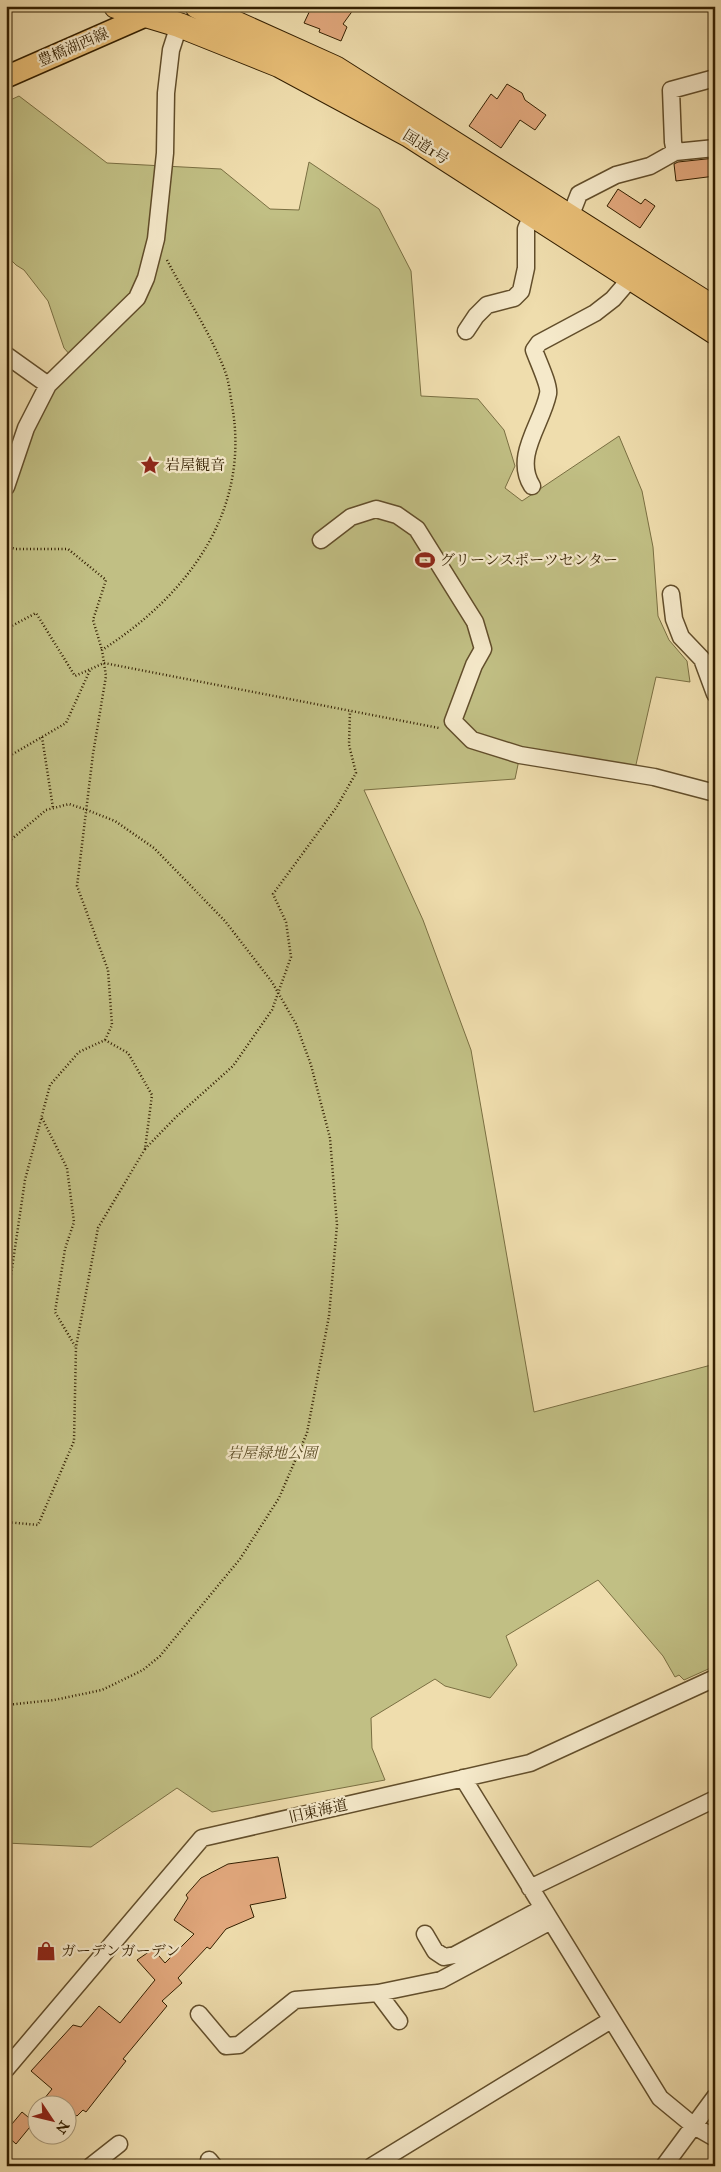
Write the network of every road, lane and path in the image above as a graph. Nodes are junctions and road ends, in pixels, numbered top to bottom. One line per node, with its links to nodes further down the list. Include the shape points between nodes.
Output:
1 (116, 6): 4 (highway, 国道1号)
2 (197, 6): 10 (highway, 国道1号, via 335,68)
3 (174, 15): 4 (highway, 国道1号); 9 (highway, 国道1号, via 288,70 409,136); 11 (street)
4 (146, 16): 5 (main road, 豊橋湖西線)
5 (6, 76)
6 (715, 78): 8 (street, via 671,90)
7 (715, 148): 8 (street)
8 (675, 152): 10 (street, via 650,166 616,175 579,194)
9 (532, 214): 12 (highway, 国道1号); 14 (street, via 526,229 526,268 521,291 514,298 487,305)
10 (570, 217): 13 (highway, 国道1号)
11 (156, 239): 17 (street, via 137,298); 24 (path, via 207,329 226,373 235,424 236,455 224,513 196,563 170,595 138,626)
12 (630, 278): 15 (highway, 国道1号); 18 (street, via 613,299 595,313 539,343 534,350 549,392 527,450 526,476)
13 (715, 309)
14 (466, 331)
15 (715, 332)
16 (6, 355): 17 (street)
17 (48, 385): 19 (street, via 26,428)
18 (532, 486)
19 (6, 487)
20 (321, 540): 30 (street, via 351,517 376,509 397,515 417,529 475,622 483,649 453,721)
21 (6, 546): 24 (path, via 15,549 68,549 106,580 93,620)
22 (671, 594): 25 (street, via 674,619 681,637)
23 (6, 629): 27 (path, via 36,613 75,676)
24 (102, 650): 26 (path)
25 (708, 657): 28 (street)
26 (104, 663): 27 (path); 29 (path); 35 (path, via 106,676)
27 (91, 669): 31 (path, via 66,723)
28 (715, 694)
29 (350, 711): 30 (path); 37 (path, via 348,745 356,773 336,808 273,894 286,922 290,957)
30 (467, 734): 33 (street, via 472,740 520,755 654,777)
31 (42, 737): 32 (path); 34 (path)
32 (6, 758)
33 (715, 793)
34 (53, 808): 35 (path, via 69,804); 36 (path, via 46,810)
35 (87, 810): 37 (path, via 115,821 154,848 225,921); 38 (path, via 77,886 108,970 112,1025)
36 (6, 844)
37 (278, 993): 40 (path, via 272,1010 234,1066); 49 (path, via 296,1024 314,1074 330,1138 337,1225 329,1316 308,1432 279,1498 240,1560 160,1656 143,1670 102,1690)
38 (105, 1040): 39 (path, via 79,1052 50,1085); 40 (path, via 128,1053 152,1095)
39 (42, 1118): 41 (path, via 26,1180); 44 (path, via 67,1168 74,1222 65,1249 55,1312)
40 (145, 1149): 44 (path, via 98,1228)
41 (12, 1264): 42 (path); 43 (path)
42 (6, 1278)
43 (6, 1310)
44 (76, 1347): 47 (path, via 74,1441 38,1525)
45 (6, 1457): 46 (path)
46 (6, 1467)
47 (6, 1522)
48 (715, 1678): 50 (street, 旧東海道, via 530,1763)
49 (6, 1705)
50 (463, 1778): 52 (street); 59 (street, 旧東海道, via 202,1838)
51 (715, 1799): 52 (street)
52 (530, 1888): 53 (street)
53 (547, 1915): 54 (street, via 444,1957); 55 (street, via 440,1980); 57 (street)
54 (424, 1934)
55 (378, 1993): 56 (street, via 295,2000 239,2045 226,2046); 58 (street)
56 (199, 2014)
57 (612, 2020): 61 (street, via 660,2098); 65 (street)
58 (399, 2021)
59 (6, 2069)
60 (715, 2097): 61 (street)
61 (694, 2126): 62 (street); 66 (street)
62 (715, 2138)
63 (119, 2144): 64 (street)
64 (91, 2166)
65 (372, 2166)
66 (664, 2166)

